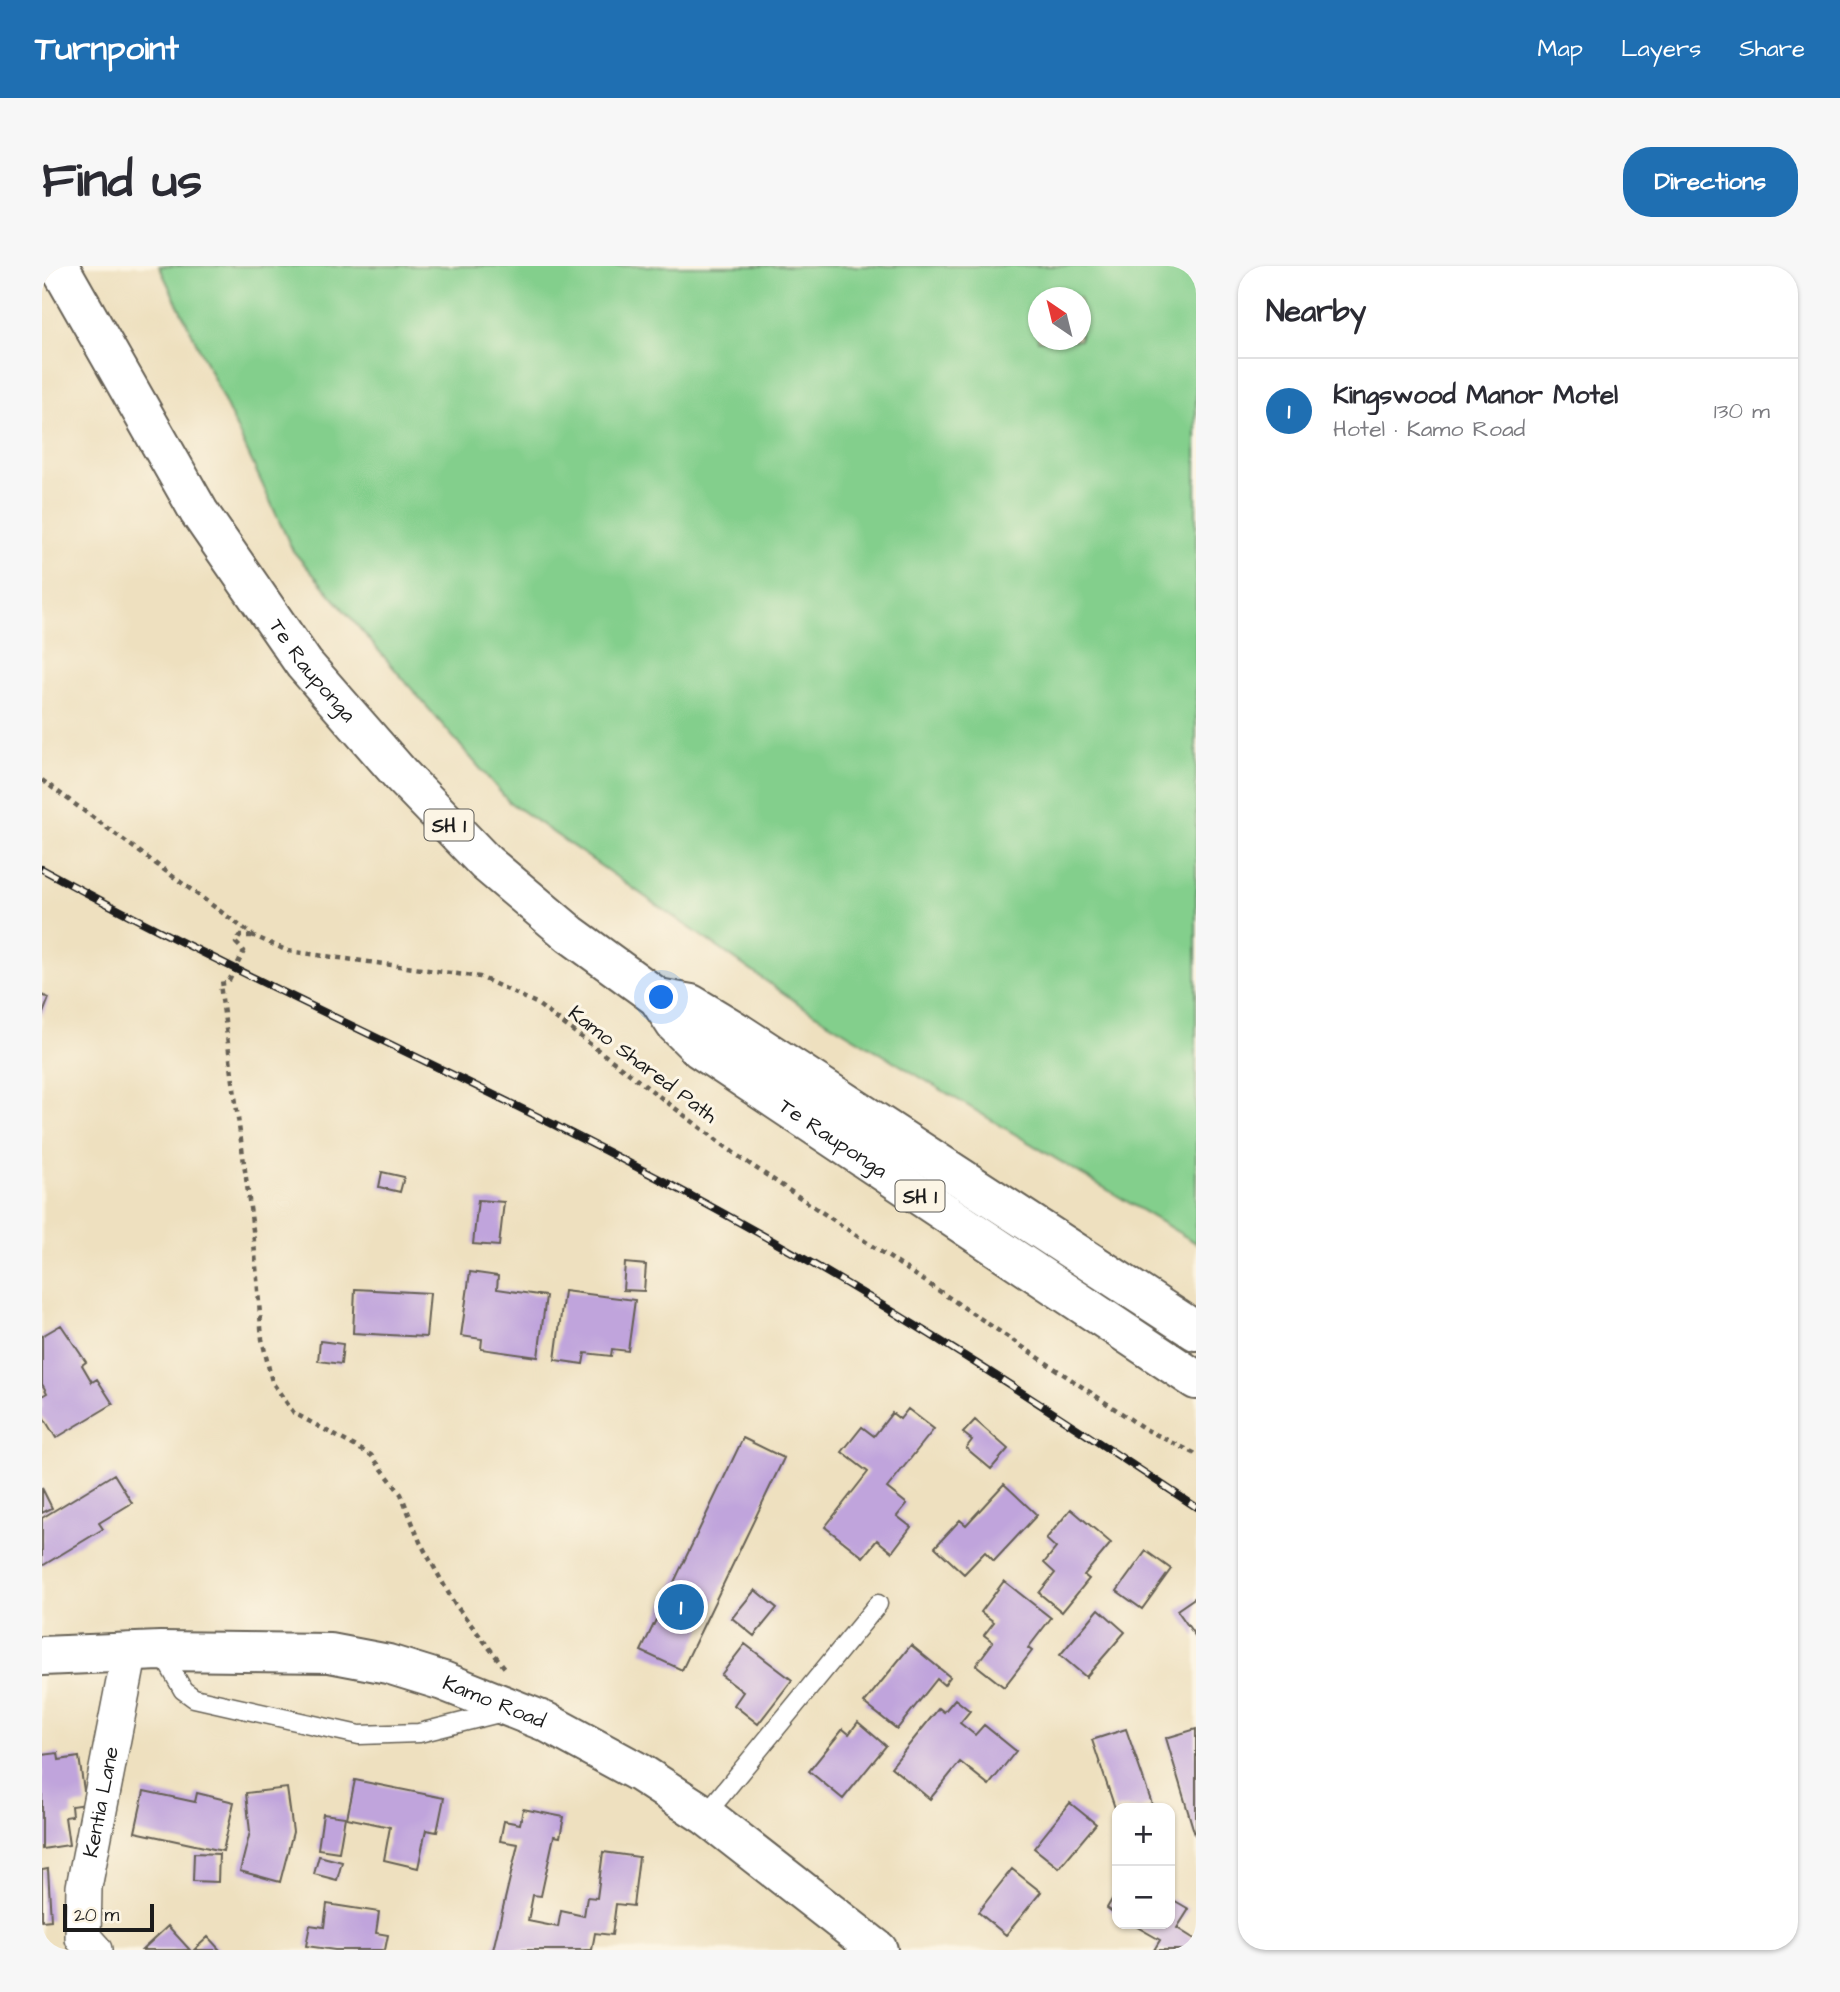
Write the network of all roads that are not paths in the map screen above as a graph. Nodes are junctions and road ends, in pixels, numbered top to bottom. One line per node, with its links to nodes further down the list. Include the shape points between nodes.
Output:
1 (59, 266): 2 (main road, Te Rauponga / SH 1, via 199,512 304,664 486,863 570,934)
2 (658, 998): 3 (main road, Te Rauponga / SH 1, via 691,1004 739,1033); 4 (main road, Te Rauponga / SH 1, via 700,1049)
3 (1196, 1331)
4 (1196, 1380)
5 (878, 1604): 9 (lane)
6 (145, 1651): 7 (main road, Kamo Road); 8 (main road, Kamo Road, via 330,1653); 8 (lane, via 194,1698 359,1735 419,1733); 10 (street, Kentia Lane, via 84,1886 83,1938)
7 (42, 1656)
8 (513, 1694): 9 (main road, Kamo Road, via 546,1721)
9 (705, 1815): 11 (main road, Kamo Road)
10 (94, 1950)
11 (878, 1950)

